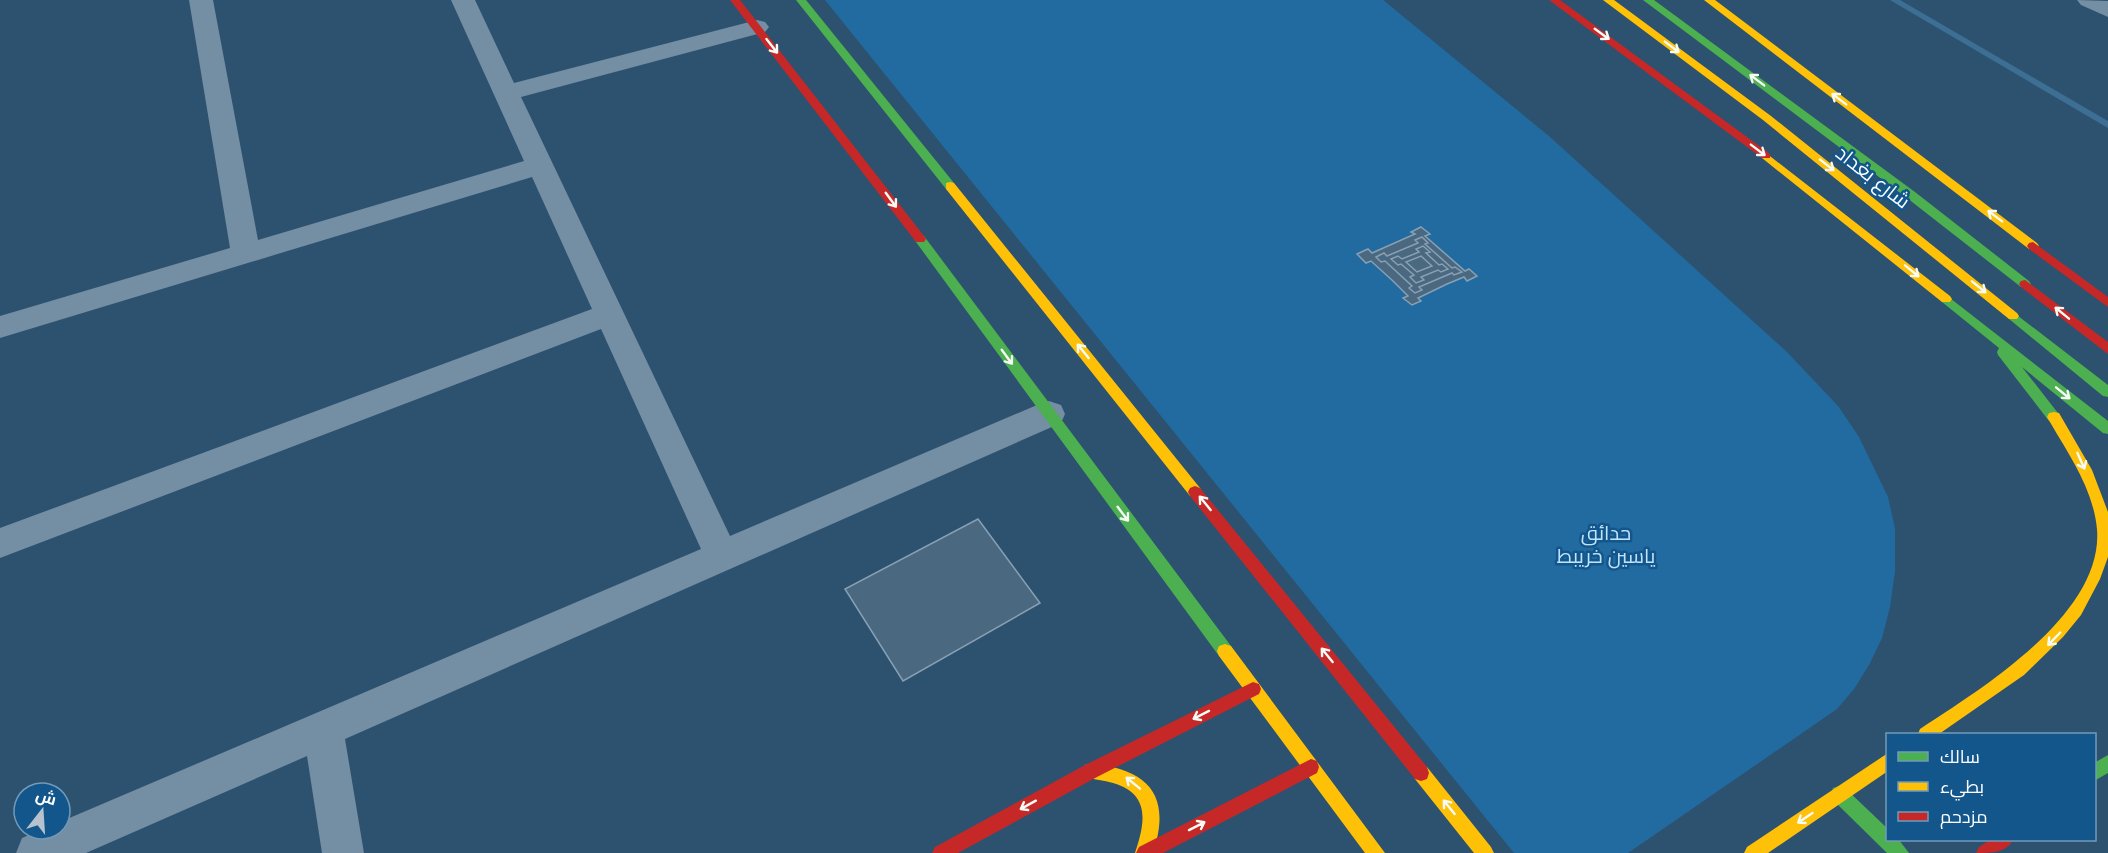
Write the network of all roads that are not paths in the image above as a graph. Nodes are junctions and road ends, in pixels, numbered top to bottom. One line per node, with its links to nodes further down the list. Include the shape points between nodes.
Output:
1 (201, 0): 14 (street)
2 (463, 0): 12 (street)
3 (735, 0): 11 (main road)
4 (801, 0): 42 (main road, one-way to 4, via 905,138)
5 (1554, 0): 20 (main road, one-way to 20, via 1809,188)
6 (1608, 0): 22 (main road, شارع بغداد, one-way to 22, via 1837,173)
7 (1648, 0): 21 (main road, شارع بغداد, one-way to 7, via 1920,202)
8 (1709, 0): 15 (main road, one-way to 8)
9 (2089, 0): 10 (street)
10 (2108, 10)
11 (757, 27): 12 (street); 23 (main road, one-way to 23, via 862,153)
12 (507, 93): 13 (street)
13 (541, 165): 14 (street); 18 (street)
14 (246, 254): 19 (street)
15 (2084, 283): 16 (main road); 17 (main road)
16 (2108, 295)
17 (2108, 303)
18 (610, 314): 25 (street); 26 (street)
19 (0, 327)
20 (1985, 330): 24 (main road, one-way to 24); 29 (main road, one-way to 29, via 2060,423 2080,458 2104,529 2098,565 2065,628 2038,655)
21 (2108, 350)
22 (2108, 392)
23 (1049, 414): 26 (street); 27 (main road, one-way to 27)
24 (2108, 429)
25 (0, 543)
26 (722, 556): 28 (street)
27 (1253, 689): 31 (main road); 32 (main road, one-way to 32)
28 (323, 729): 37 (street); 38 (street)
29 (1929, 733)
30 (1886, 762): 33 (main road)
31 (1311, 767): 40 (main road, one-way to 31); 41 (main road)
32 (1090, 771): 39 (main road, one-way to 39); 40 (main road, one-way to 32, via 1154,824 1145,794 1122,774)
33 (1839, 794): 34 (main road); 43 (main road, one-way to 43)
34 (1886, 839)
35 (1888, 841): 44 (main road)
36 (2003, 841): 45 (main road)
37 (37, 853)
38 (343, 853)
39 (941, 853)
40 (1145, 853)
41 (1376, 853)
42 (1485, 853)
43 (1753, 853)
44 (1900, 853)
45 (1986, 853)

